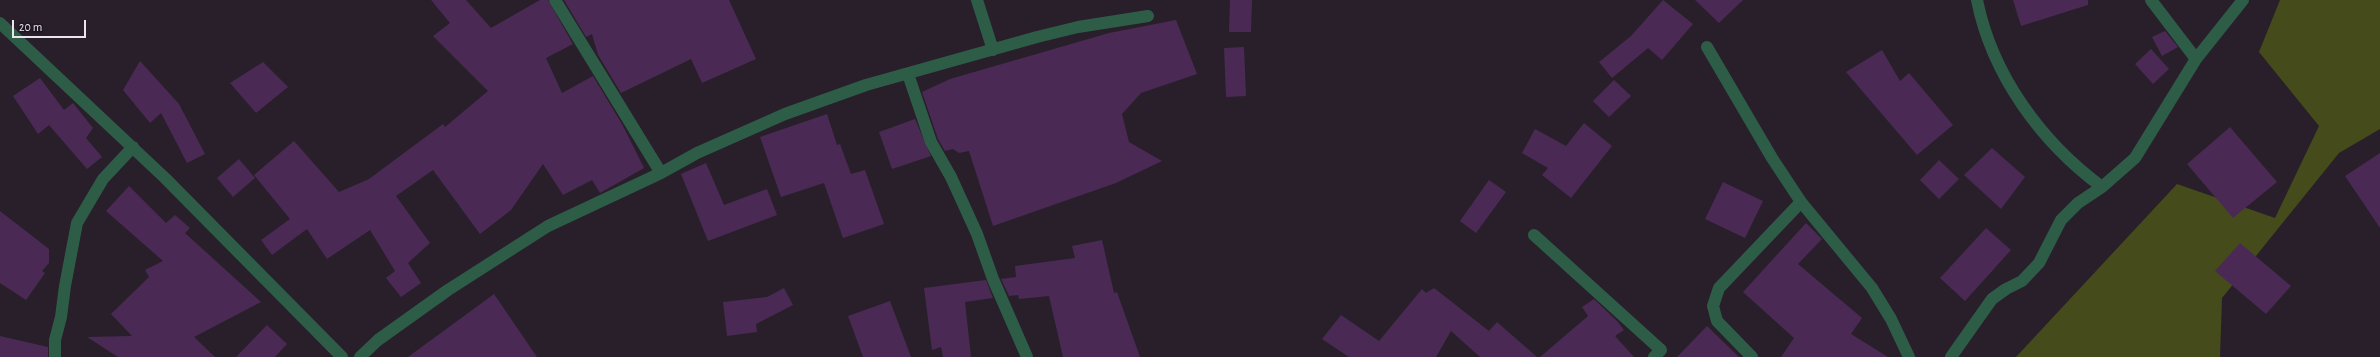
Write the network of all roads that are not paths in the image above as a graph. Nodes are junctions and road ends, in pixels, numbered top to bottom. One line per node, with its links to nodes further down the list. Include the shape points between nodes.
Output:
1 (556, 0): 13 (street)
2 (977, 0): 9 (street)
3 (1977, 0): 14 (street, via 1992,47 2013,94 2055,145 2079,170)
4 (2151, 0): 10 (street)
5 (2243, 0): 10 (street)
6 (1148, 16): 9 (street, via 1058,31)
7 (0, 23): 12 (street)
8 (1708, 47): 15 (street, via 1772,158)
9 (993, 50): 11 (street)
10 (2196, 59): 14 (street, via 2135,158)
11 (908, 74): 13 (street, via 841,93 785,114 697,153); 20 (street, via 930,142 951,177 978,234 993,279)
12 (133, 147): 17 (street, via 103,180 77,223 55,340); 18 (street)
13 (661, 173): 19 (street, via 542,230 448,290 378,340)
14 (2102, 187): 24 (street, via 2078,203 2061,220 2039,263 2022,281 2006,288 1992,299)
15 (1801, 202): 22 (street, via 1719,288 1713,306 1717,321); 23 (street, via 1872,288 1891,319)
16 (1534, 235): 21 (street, via 1661,350)
17 (55, 357)
18 (342, 357)
19 (360, 357)
20 (1027, 357)
21 (1654, 357)
22 (1752, 357)
23 (1909, 357)
24 (1952, 357)

